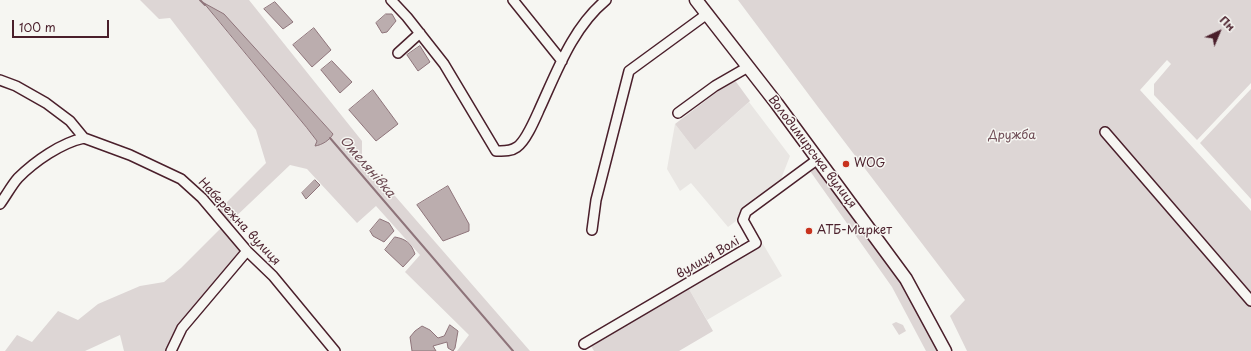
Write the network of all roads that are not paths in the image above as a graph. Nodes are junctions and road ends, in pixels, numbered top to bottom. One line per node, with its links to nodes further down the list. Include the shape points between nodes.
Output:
1 (391, 0): 6 (street)
2 (513, 0): 8 (street)
3 (606, 0): 8 (street, via 585,21)
4 (696, 0): 5 (main road, Володимирська вулиця)
5 (707, 14): 9 (main road, Володимирська вулиця); 16 (street, via 629,71 596,200)
6 (420, 33): 7 (street); 8 (street, via 444,64 496,151 508,151 518,147 530,130)
7 (398, 53)
8 (562, 61)
9 (748, 67): 11 (street, via 715,86); 14 (main road, Володимирська вулиця)
10 (0, 80): 13 (street, via 46,103 70,121)
11 (678, 113)
12 (1105, 132): 18 (street)
13 (84, 138): 15 (street, via 72,141 30,168 18,179); 17 (street, Набережна вулиця, via 130,155 181,179 202,198)
14 (818, 159): 19 (street, вулиця Волі, via 746,212 743,220 756,243); 22 (main road, Володимирська вулиця, via 906,278)
15 (0, 204)
16 (592, 230)
17 (247, 251): 20 (street, via 182,328); 21 (street, Набережна вулиця, via 273,276)
18 (1251, 302)
19 (584, 344)
20 (171, 351)
21 (336, 351)
22 (946, 351)

